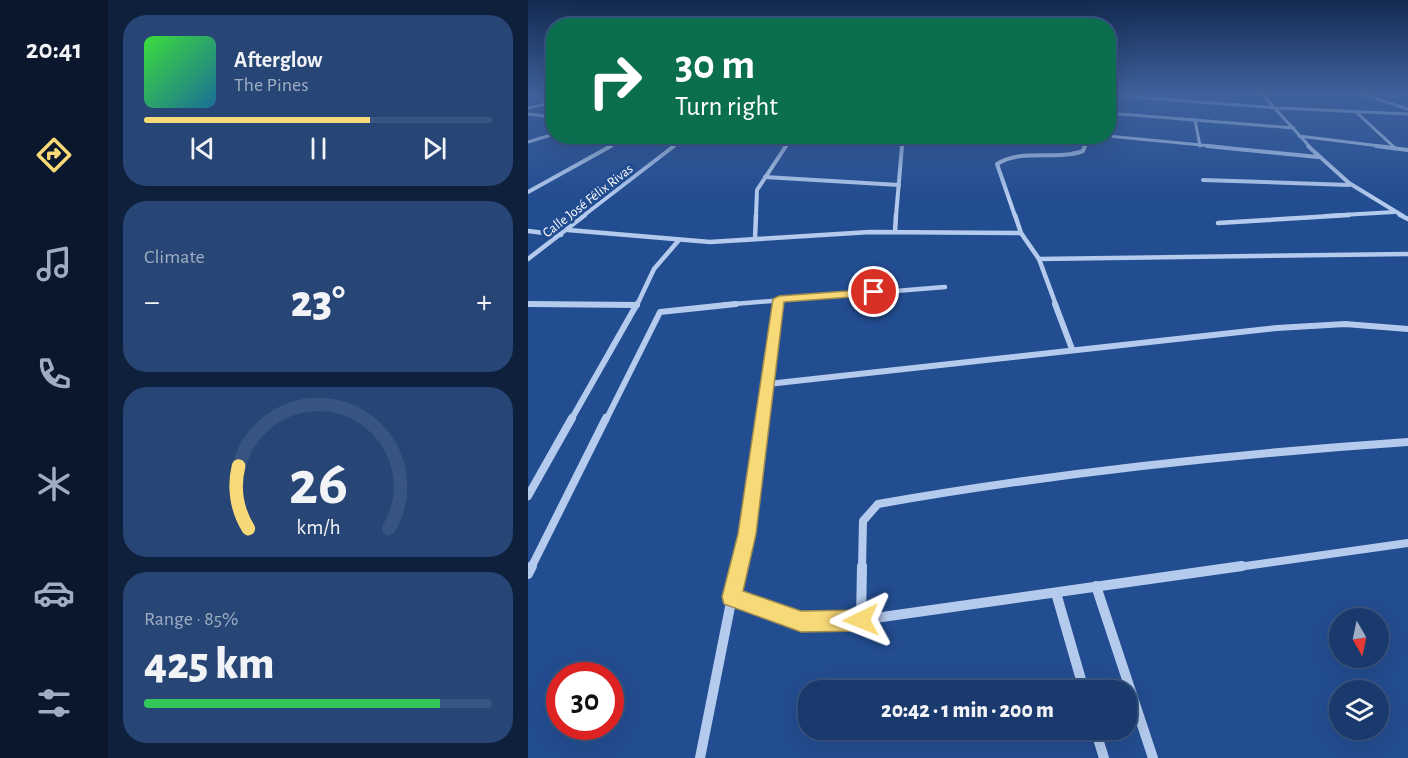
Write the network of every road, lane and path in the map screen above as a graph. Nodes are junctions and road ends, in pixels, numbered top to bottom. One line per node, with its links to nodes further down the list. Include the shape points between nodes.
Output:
1 (1197, 128): 14 (street)
2 (1287, 128): 4 (street)
3 (1374, 128): 15 (street)
4 (1294, 129): 6 (street)
5 (546, 136): 8 (street)
6 (1299, 136): 15 (street); 17 (street)
7 (1116, 137): 14 (street)
8 (528, 142)
9 (615, 144): 22 (street)
10 (677, 144): 26 (street, Calle José Félix Rivas)
11 (788, 144): 18 (street)
12 (902, 144): 20 (street)
13 (1086, 144): 29 (street, via 1083,152 1076,155 998,162)
14 (1200, 146): 17 (street)
15 (1394, 147): 16 (street)
16 (1408, 150)
17 (1318, 157): 21 (street)
18 (765, 177): 20 (street); 32 (street, via 757,190)
19 (1203, 180): 21 (street)
20 (899, 184): 28 (street)
21 (1349, 185): 23 (street)
22 (528, 192)
23 (1395, 212): 24 (street); 25 (street)
24 (1408, 218)
25 (1218, 223)
26 (568, 230): 30 (street, Calle José Félix Rivas); 31 (street)
27 (528, 231): 30 (street)
28 (896, 232): 29 (street); 32 (street)
29 (1021, 233): 35 (street)
30 (561, 235): 34 (street, Calle José Félix Rivas)
31 (679, 239): 32 (street); 39 (street, via 661,258)
32 (755, 239)
33 (1408, 254): 35 (street)
34 (528, 259)
35 (1040, 259): 41 (street)
36 (945, 287): 37 (street)
37 (779, 299): 42 (street); 46 (street, via 660,312)
38 (528, 304): 39 (street)
39 (637, 305): 44 (street)
40 (1408, 329): 41 (street, via 1345,324)
41 (1072, 348): 42 (street)
42 (768, 384): 49 (street, via 747,534)
43 (1408, 442): 50 (street, via 1130,465 878,504 863,520)
44 (528, 496)
45 (1408, 543): 47 (street)
46 (528, 574)
47 (1096, 586): 48 (street); 55 (street)
48 (1056, 593): 50 (street); 51 (street)
49 (732, 597): 50 (street, via 801,622); 53 (street)
50 (861, 620)
51 (1081, 680)
52 (1098, 740): 54 (street)
53 (700, 758)
54 (1104, 758)
55 (1153, 758)

